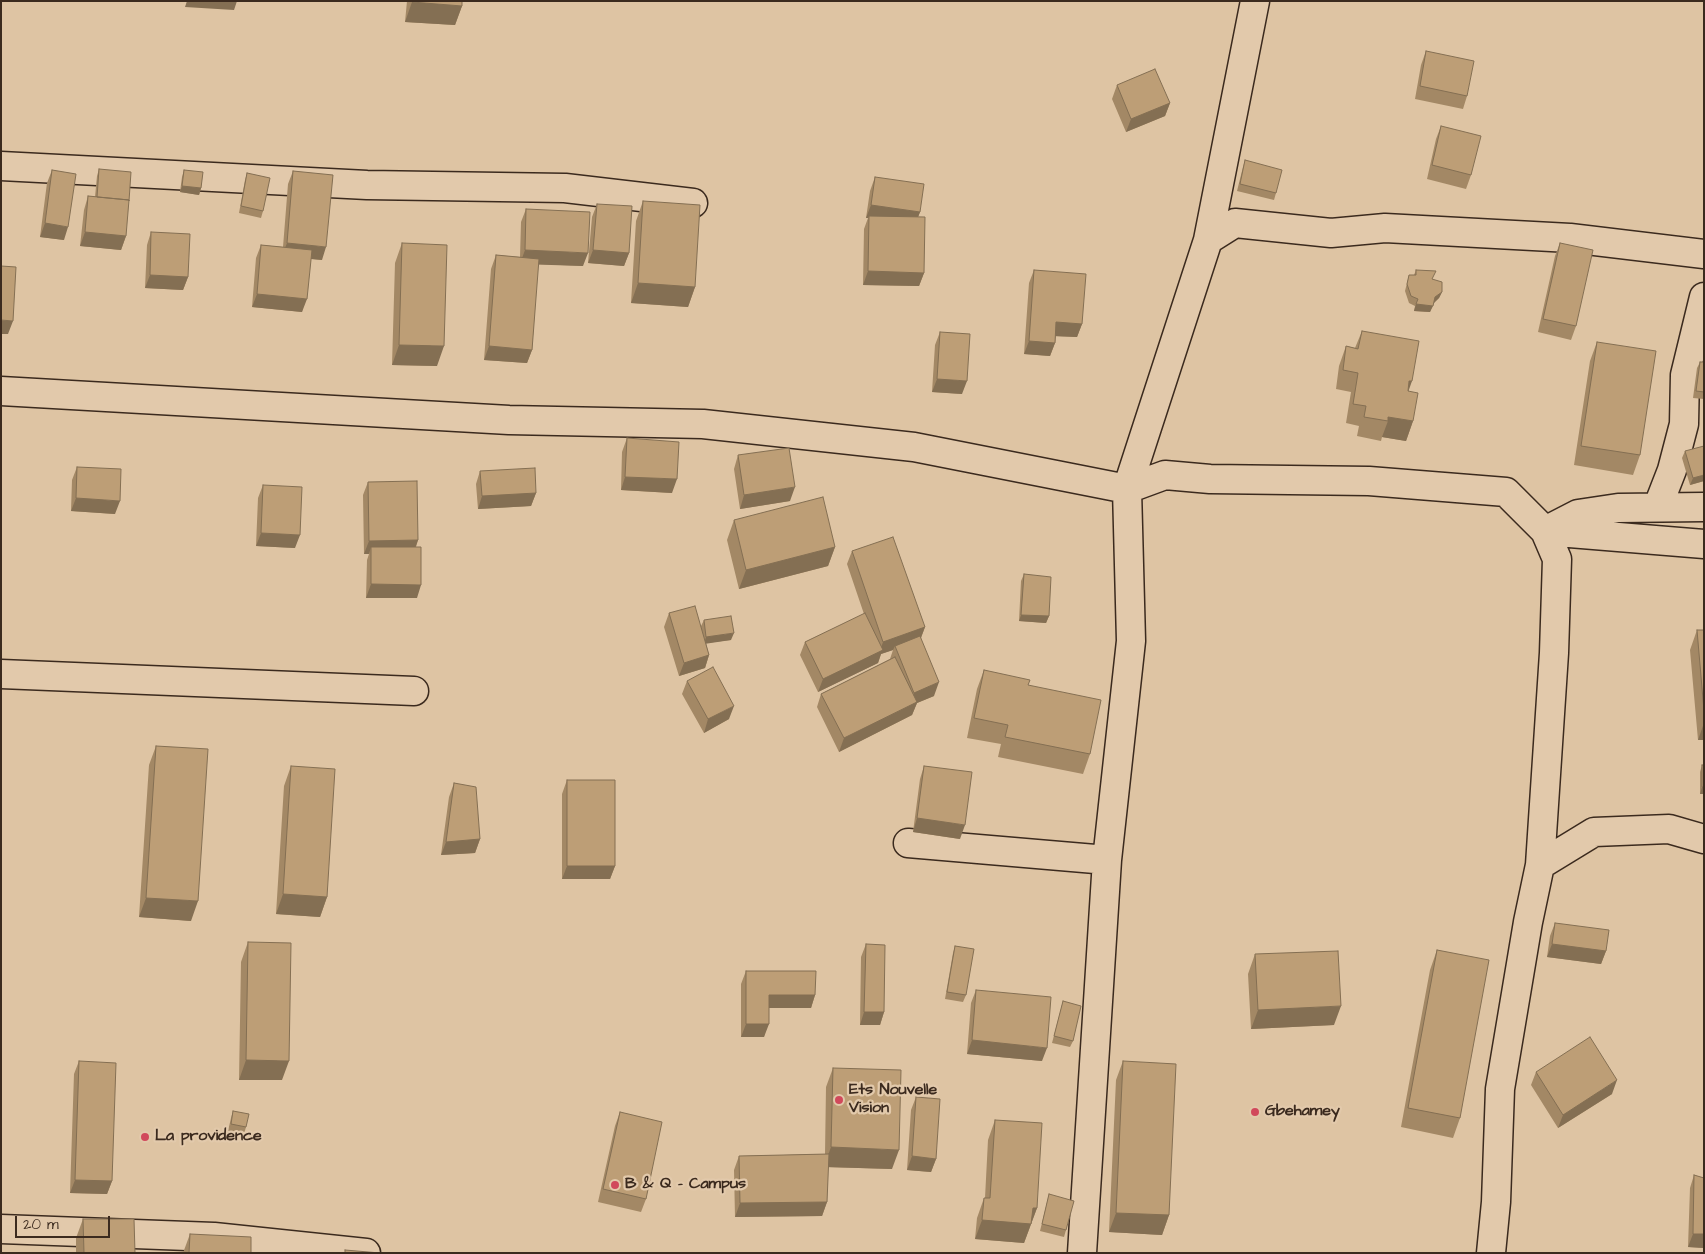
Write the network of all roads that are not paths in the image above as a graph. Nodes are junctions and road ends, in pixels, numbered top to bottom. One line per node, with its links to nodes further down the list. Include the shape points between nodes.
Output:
1 (1254, 1): 4 (street)
2 (1, 166): 3 (street, via 367,185 566,188)
3 (693, 203)
4 (1208, 240): 5 (street, via 1235,223 1331,233 1385,228 1570,238); 8 (street)
5 (1704, 254)
6 (1704, 297): 9 (street, via 1685,375 1684,424)
7 (1, 391): 8 (street, via 509,420 703,424 914,447)
8 (1127, 489): 11 (street, via 1165,474 1210,479 1369,481 1506,492); 17 (street, via 1132,641)
9 (1658, 506): 10 (street); 11 (street, via 1578,514)
10 (1704, 507)
11 (1545, 532): 12 (street); 18 (street, via 1557,559)
12 (1704, 544)
13 (1, 674): 14 (street)
14 (414, 691)
15 (1704, 839): 18 (street, via 1669,829 1594,832)
16 (908, 843): 17 (street)
17 (1108, 860): 21 (street)
18 (1540, 865): 22 (street, via 1500,1089)
19 (1, 1229): 20 (street, via 214,1237)
20 (366, 1253)
21 (1082, 1253)
22 (1491, 1253)

